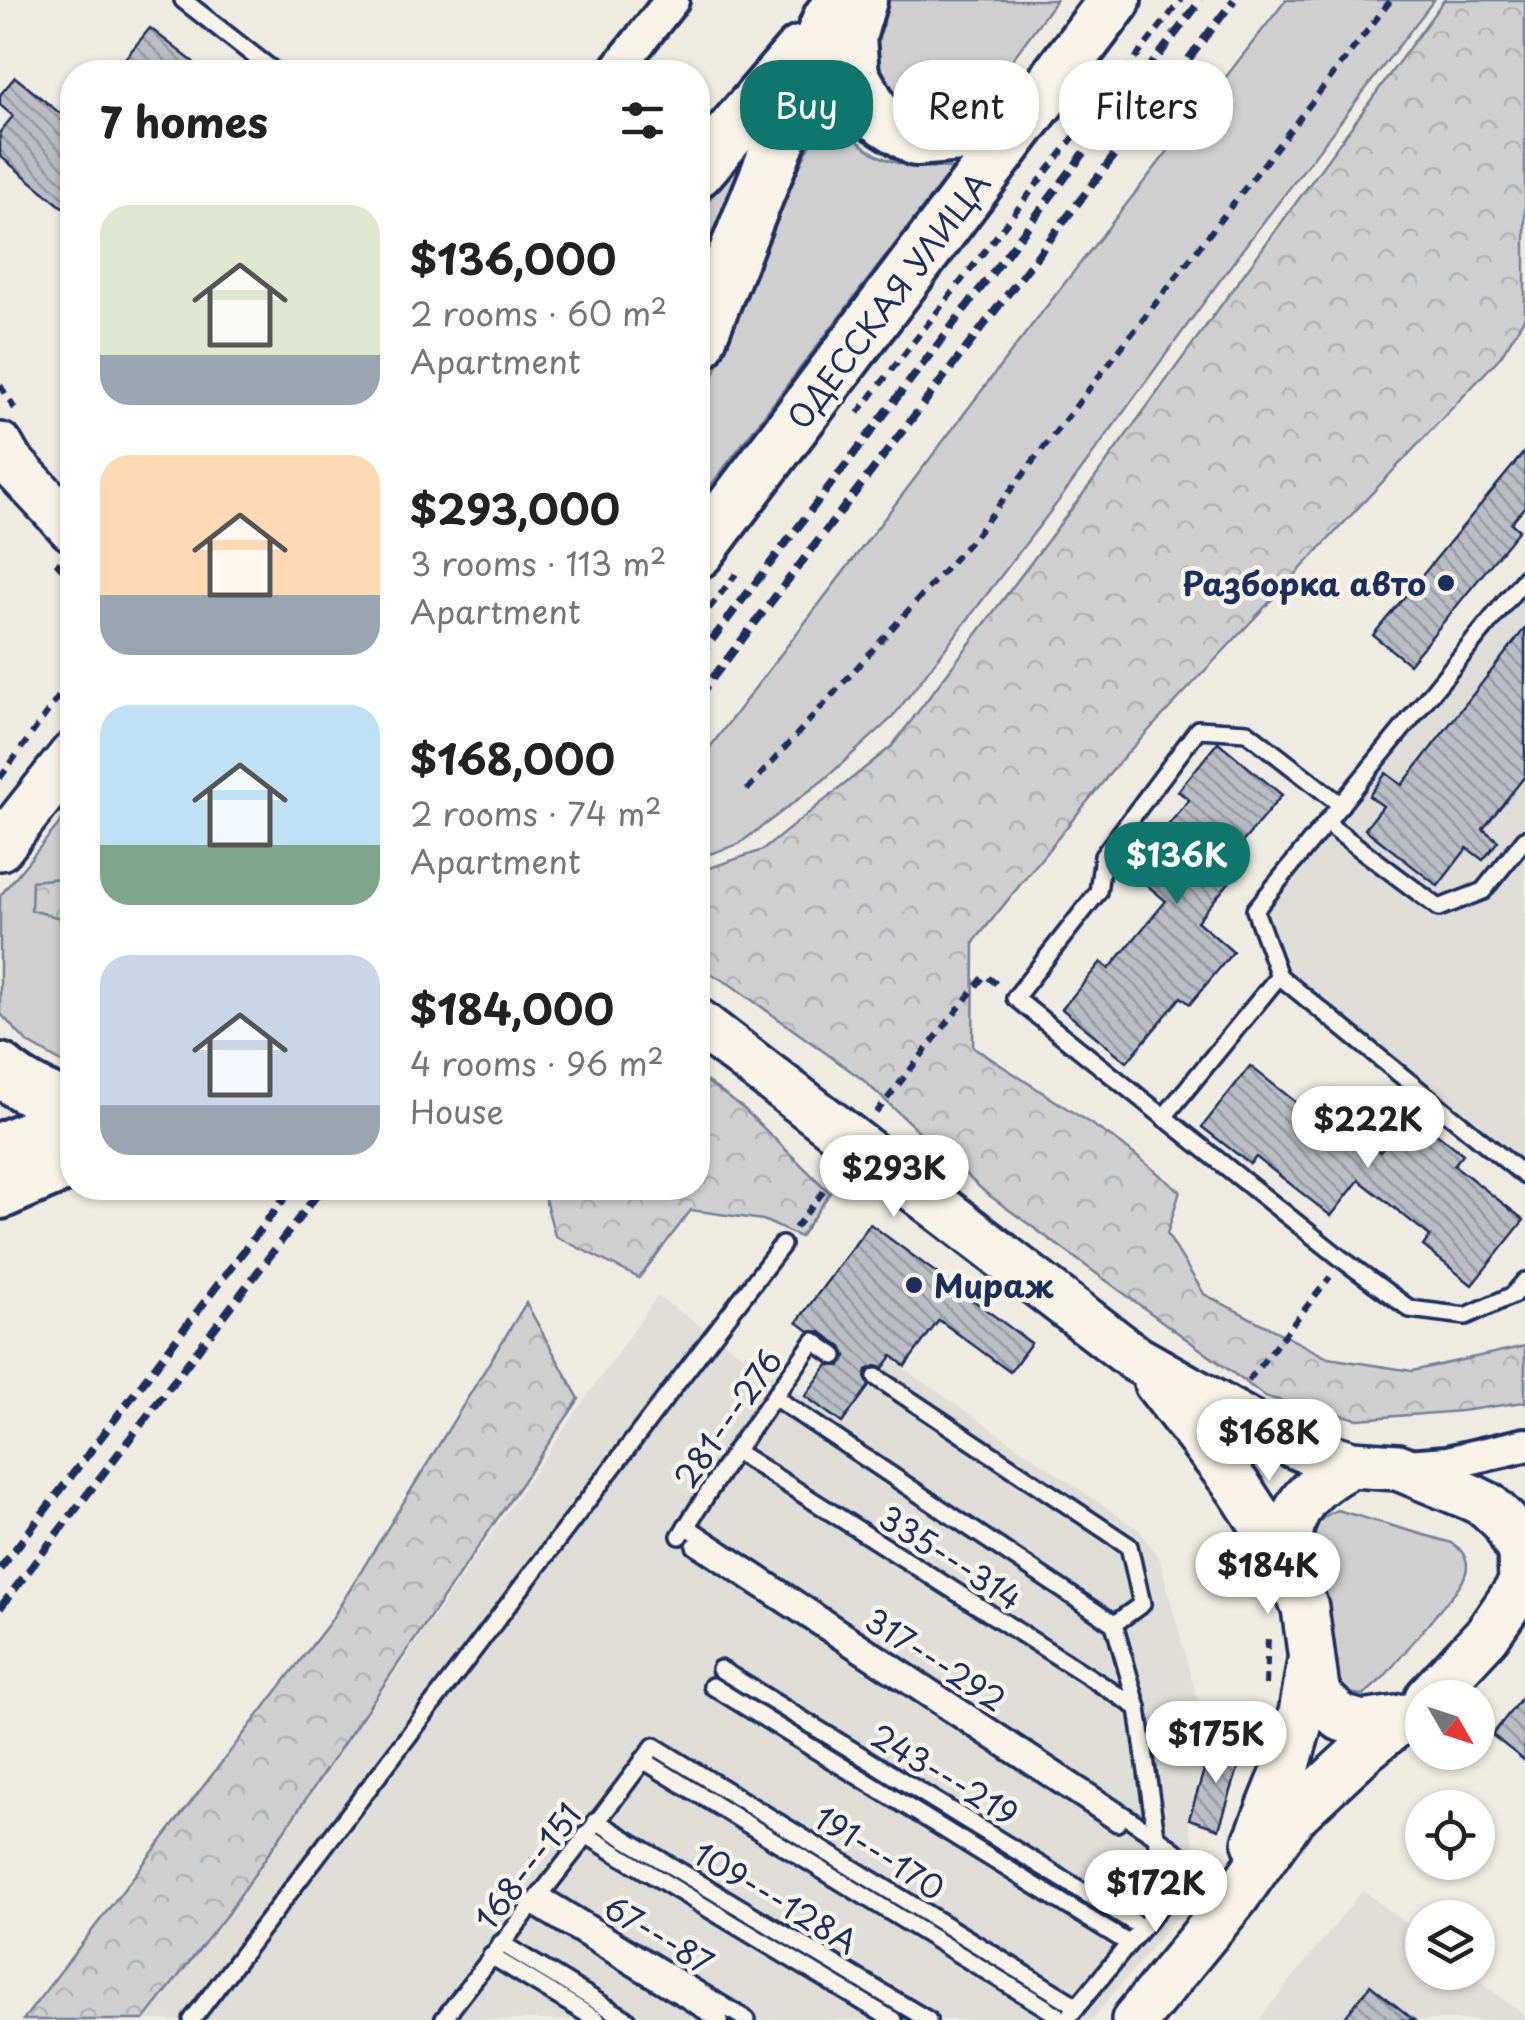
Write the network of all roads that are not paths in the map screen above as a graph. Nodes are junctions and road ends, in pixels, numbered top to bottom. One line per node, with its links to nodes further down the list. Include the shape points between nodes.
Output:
1 (182, 0): 5 (lane)
2 (672, 0): 6 (street)
3 (1115, 0): 7 (main road, ОДЕССКАЯ УЛИЦА)
4 (844, 6): 8 (main road, via 853,74 875,114); 10 (main road); 11 (main road)
5 (260, 60)
6 (624, 60)
7 (1039, 101)
8 (893, 125)
9 (1002, 150): 14 (main road, ОДЕССКАЯ УЛИЦА)
10 (710, 157)
11 (710, 316)
12 (0, 446): 13 (street)
13 (60, 515)
14 (710, 536)
15 (1525, 578): 17 (lane)
16 (60, 771): 20 (street)
17 (1341, 805): 18 (lane); 25 (lane, via 1246,732 1198,729 1103,856 1098,892 1014,998)
18 (1326, 823): 19 (lane, via 1439,908 1482,891); 21 (lane, via 1255,910)
19 (1525, 839)
20 (0, 847)
21 (1279, 976): 25 (lane); 29 (lane)
22 (710, 1031): 34 (street)
23 (0, 1069): 24 (main road)
24 (60, 1104)
25 (1165, 1119): 32 (lane, via 1410,1309 1466,1316 1513,1295)
26 (60, 1123): 27 (main road)
27 (0, 1149)
28 (60, 1167): 30 (main road)
29 (1525, 1176)
30 (0, 1193)
31 (782, 1244): 64 (lane)
32 (1525, 1281)
33 (836, 1356): 36 (lane, 281---276, via 814,1341)
34 (1136, 1359): 39 (street, via 1267,1433); 43 (street, via 1206,1444)
35 (876, 1377): 45 (lane, via 1129,1546 1142,1604)
36 (774, 1397): 38 (lane, 281---276); 45 (lane)
37 (1525, 1446): 40 (street)
38 (735, 1452): 41 (lane, 281---276); 50 (lane, 335---314)
39 (1351, 1464): 40 (street); 43 (street, via 1306,1495 1290,1528)
40 (1398, 1467): 44 (street, via 1473,1498 1504,1521 1521,1552)
41 (683, 1531): 56 (lane, 317---292)
42 (695, 1546): 56 (lane)
43 (1288, 1563): 46 (street, via 1305,1608)
44 (1524, 1582): 48 (street)
45 (1114, 1624): 50 (lane)
46 (1311, 1659): 51 (street, via 1316,1689 1341,1718 1362,1724); 57 (street, via 1286,1769)
47 (720, 1669): 59 (lane, 243---219)
48 (1443, 1680)
49 (712, 1686): 60 (lane)
50 (1138, 1708): 56 (lane)
51 (1405, 1710)
52 (1405, 1717): 57 (street, via 1293,1816)
53 (654, 1746): 54 (lane, 168---151); 62 (lane, 191---170)
54 (643, 1760): 55 (lane, 168---151); 63 (lane)
55 (591, 1828): 58 (lane, 168---151); 70 (lane); 71 (lane, 109---128А)
56 (1157, 1844): 57 (lane); 59 (lane, via 1180,1882)
57 (1235, 1898): 72 (street)
58 (537, 1901): 61 (lane, 168---151); 68 (lane); 69 (lane, 67---87)
59 (1141, 1927): 60 (lane)
60 (1128, 1944): 62 (lane)
61 (496, 1950): 65 (lane, 168---151); 66 (lane); 67 (lane)
62 (1078, 2006): 63 (lane)
63 (1061, 2017)
64 (192, 2020)
65 (443, 2020)
66 (598, 2020)
67 (628, 2020)
68 (720, 2020)
69 (747, 2020)
70 (893, 2020)
71 (928, 2020)
72 (1134, 2020)

